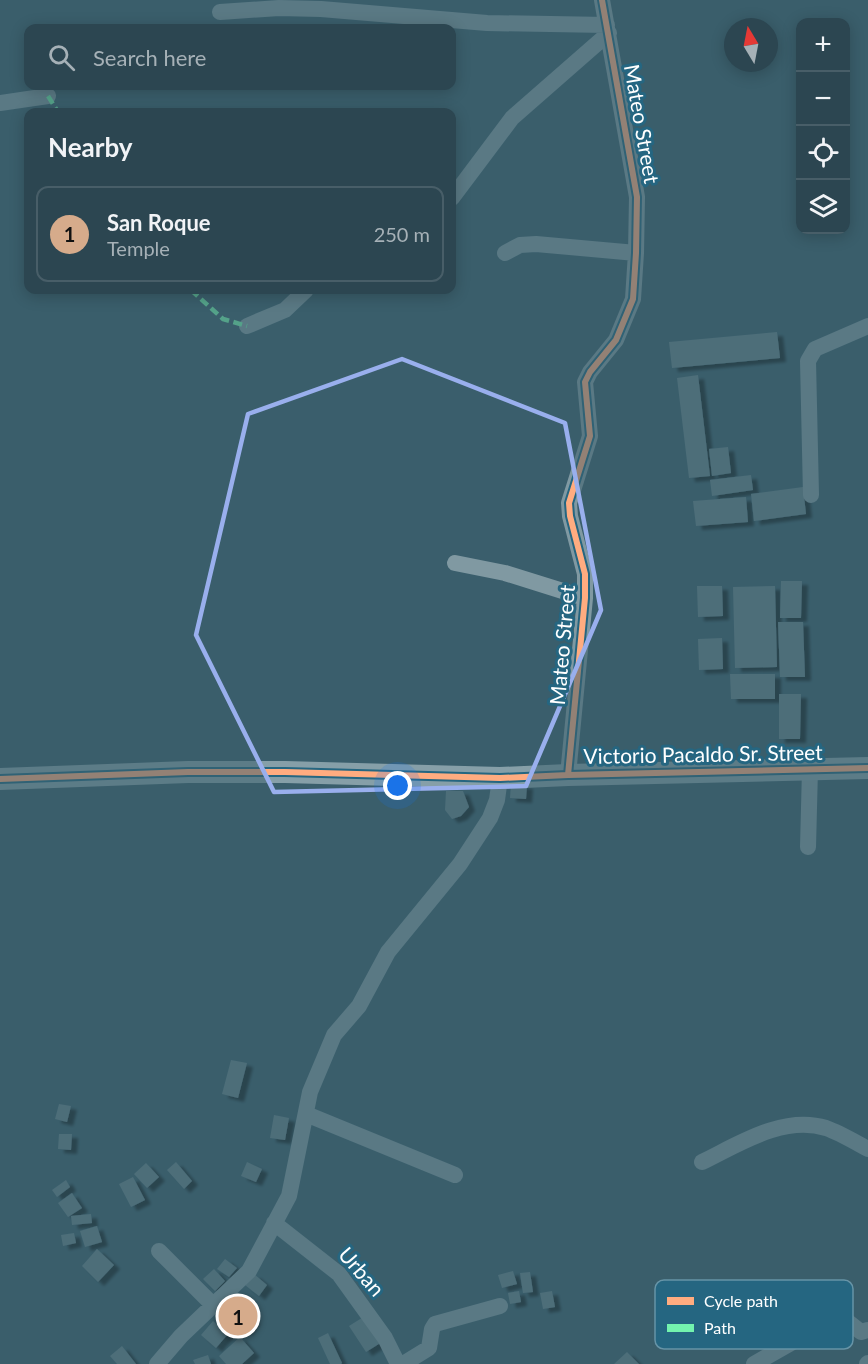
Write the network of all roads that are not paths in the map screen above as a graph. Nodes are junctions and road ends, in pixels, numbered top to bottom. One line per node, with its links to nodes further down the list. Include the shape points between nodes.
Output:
1 (602, 0): 3 (street, Mateo Street)
2 (220, 12): 3 (street, via 321,9)
3 (608, 29): 6 (street, via 512,118); 7 (street, Mateo Street, via 637,197)
4 (48, 96): 5 (street)
5 (0, 103)
6 (456, 193)
7 (636, 253): 8 (street, via 536,244 520,245); 14 (street, Mateo Street, via 633,299 616,340 585,382 590,436 569,503 585,574)
8 (506, 254)
9 (302, 294): 10 (street, via 285,310)
10 (247, 326)
11 (868, 326): 12 (street, via 815,349 808,361)
12 (811, 495)
13 (455, 563): 14 (street, via 506,573)
14 (585, 598): 17 (street, Mateo Street)
15 (868, 768): 16 (street, Victorio Pacaldo Sr. Street)
16 (810, 769): 17 (street, Victorio Pacaldo Sr. Street); 20 (street)
17 (568, 775): 18 (street, Victorio Pacaldo Sr. Street)
18 (500, 778): 19 (street, Victorio Pacaldo Sr. Street, via 188,772); 21 (street, via 490,818 460,864 388,952 359,1006 334,1035 310,1092)
19 (0, 779)
20 (808, 847)
21 (306, 1114): 24 (street); 25 (street, via 288,1196)
22 (868, 1149): 23 (street, via 826,1128 794,1124 755,1136)
23 (702, 1162)
24 (455, 1175)
25 (274, 1223): 27 (street, via 249,1270); 33 (street, Urban, via 339,1274)
26 (159, 1251): 27 (street)
27 (213, 1305): 32 (street)
28 (500, 1306): 33 (street, via 435,1324 429,1348)
29 (853, 1326): 30 (street, via 861,1332)
30 (868, 1330)
31 (780, 1349): 34 (street)
32 (157, 1364)
33 (400, 1364)
34 (754, 1364)

